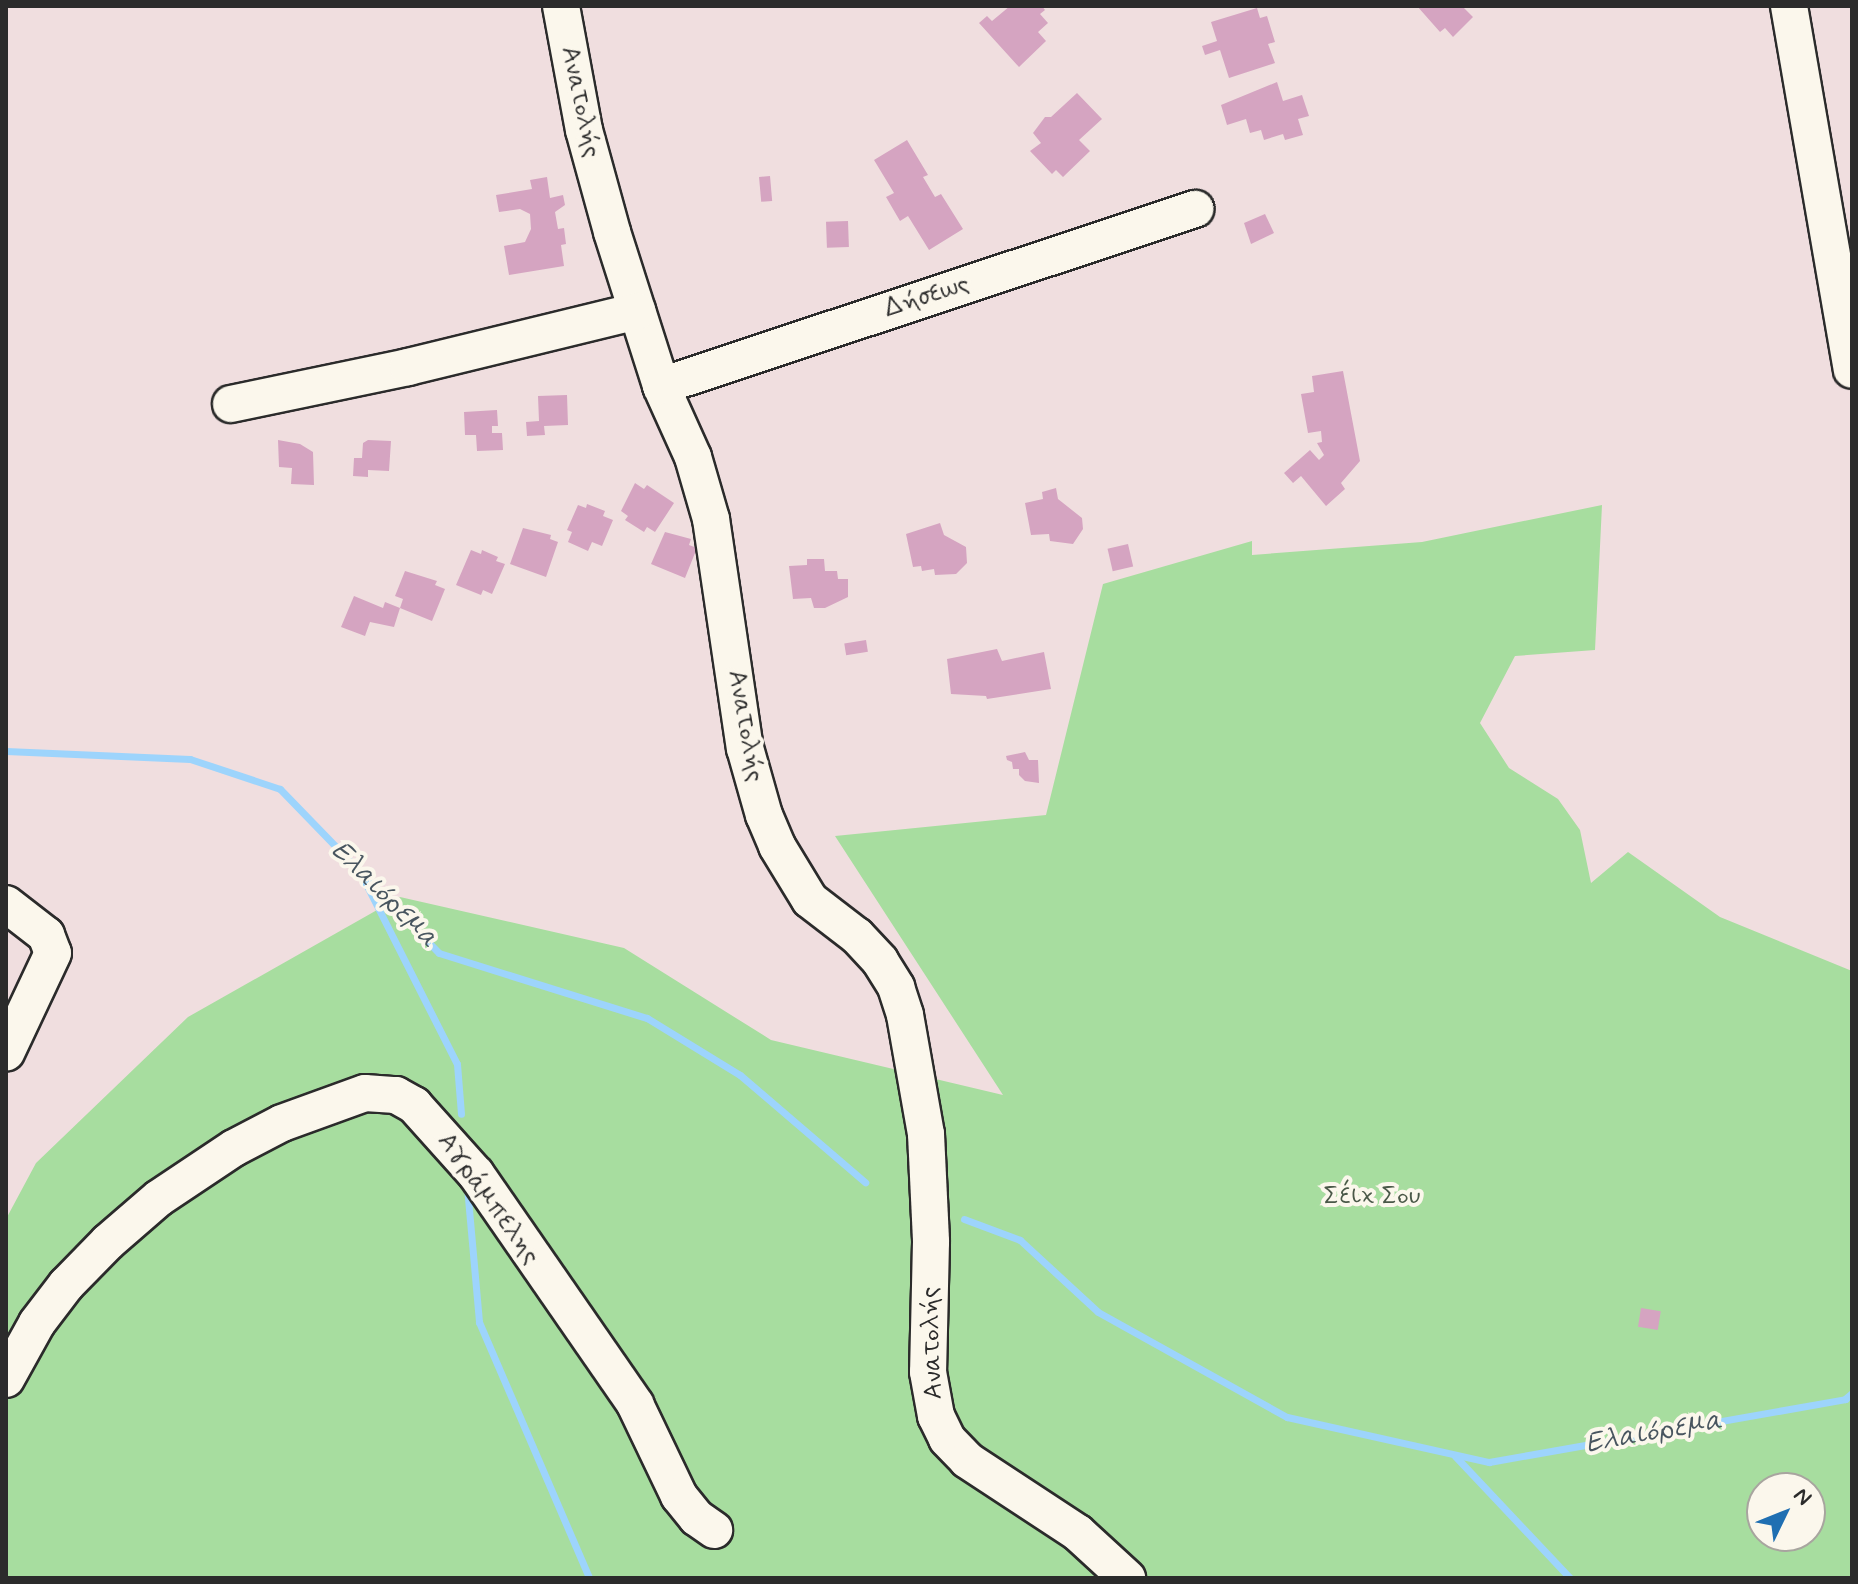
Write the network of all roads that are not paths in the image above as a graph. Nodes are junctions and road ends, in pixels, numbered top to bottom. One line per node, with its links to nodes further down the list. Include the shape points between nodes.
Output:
1 (561, 6): 4 (street, Ανατολής, via 584,130)
2 (1789, 6): 5 (street)
3 (1195, 209): 6 (street, Δήσεως)
4 (637, 311): 6 (street, Ανατολής); 7 (street)
5 (1852, 370)
6 (661, 386): 12 (street, Ανατολής, via 693,457 711,519 745,748 768,829 810,900 871,950 902,1003 926,1134 931,1242 928,1372 936,1416 947,1439 967,1460 1078,1533)
7 (231, 404)
8 (6, 904): 9 (street, via 46,935 53,953)
9 (6, 1053)
10 (6, 1379): 11 (street, Αγράμπελης, via 59,1294 159,1198 282,1123 361,1094 391,1094 414,1105 476,1174 635,1404 679,1496)
11 (714, 1530)
12 (1127, 1578)

